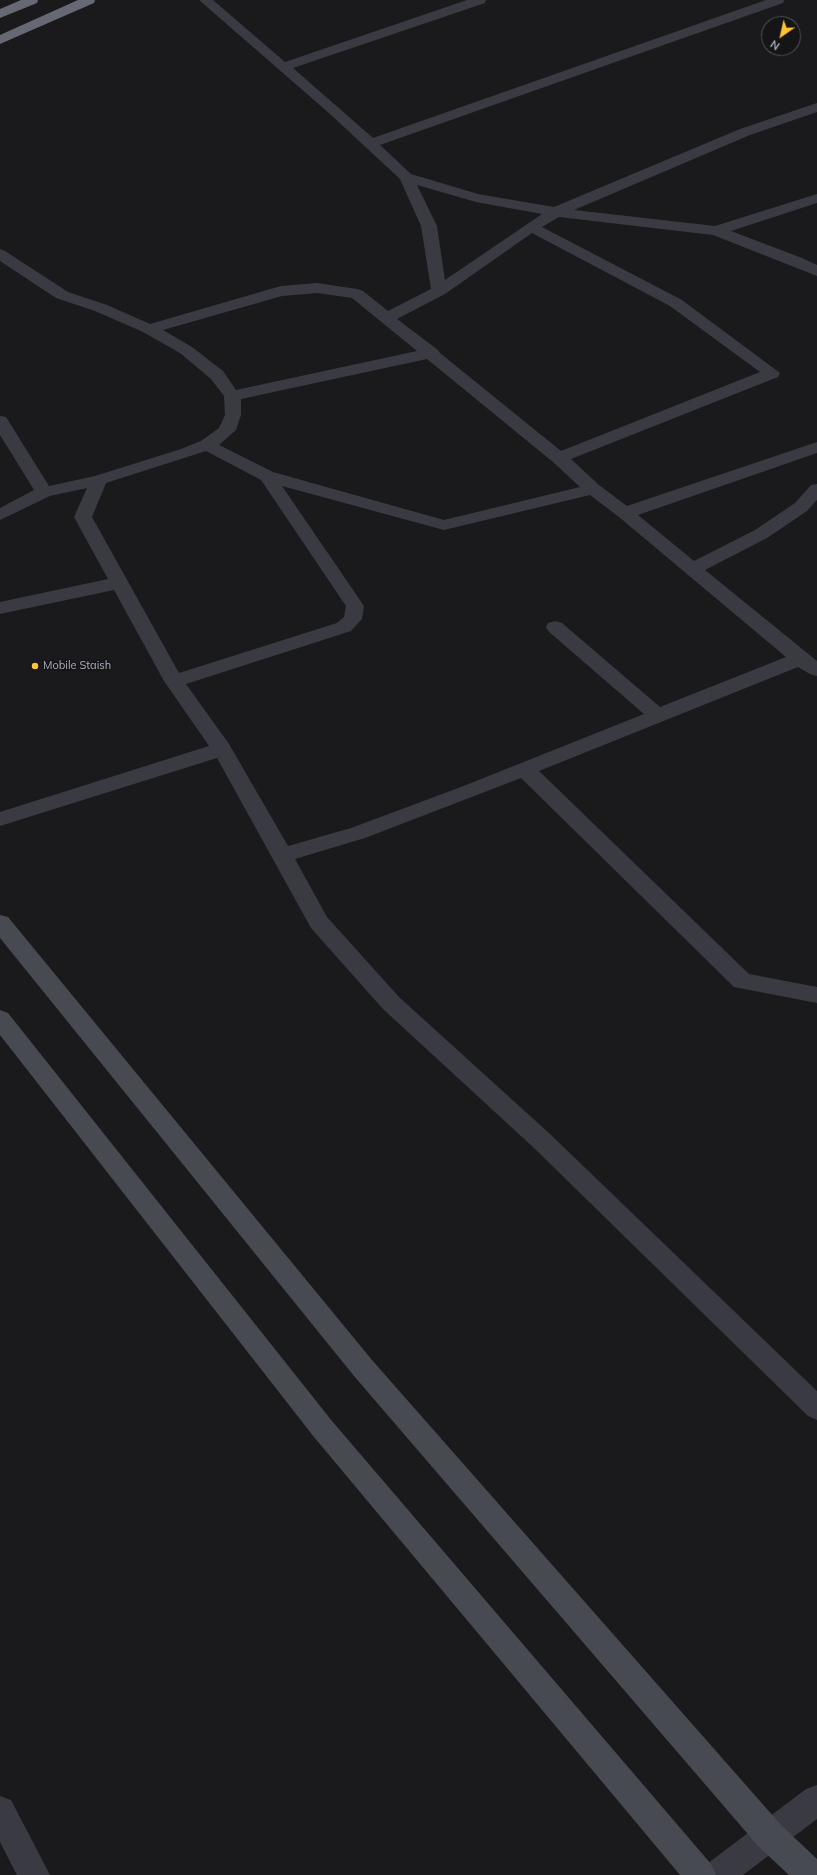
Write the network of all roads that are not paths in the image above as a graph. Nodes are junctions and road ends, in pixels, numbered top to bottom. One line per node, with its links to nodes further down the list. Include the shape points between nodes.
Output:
1 (32, 0): 6 (highway)
2 (88, 0): 7 (highway)
3 (206, 0): 8 (street)
4 (480, 0): 8 (street)
5 (778, 0): 10 (street)
6 (0, 14)
7 (0, 40)
8 (283, 67): 10 (street)
9 (817, 107): 13 (street, via 745,132)
10 (370, 144): 11 (street)
11 (406, 177): 13 (street, via 476,198); 18 (street, via 429,226)
12 (817, 198): 15 (street)
13 (556, 212): 14 (street); 15 (street)
14 (531, 227): 18 (street); 26 (street, via 676,303 772,373)
15 (716, 232): 17 (street, via 797,260)
16 (0, 254): 20 (street, via 62,295)
17 (817, 271)
18 (439, 291): 19 (street)
19 (388, 317): 20 (street, via 357,294 317,288 281,291); 21 (street)
20 (149, 328): 22 (street, via 186,350 217,375)
21 (432, 353): 22 (street); 26 (street)
22 (232, 396): 24 (street, via 233,414 226,430)
23 (0, 421): 31 (street)
24 (207, 445): 27 (street); 28 (street)
25 (817, 447): 32 (street)
26 (559, 458): 29 (street)
27 (266, 476): 29 (street, via 444,525); 39 (street, via 355,606 353,619 344,627)
28 (98, 480): 31 (street); 35 (street, via 83,517)
29 (593, 488): 32 (street)
30 (817, 489): 34 (street, via 801,507 761,534)
31 (44, 492): 33 (street)
32 (625, 512): 34 (street)
33 (0, 514)
34 (693, 569): 38 (street)
35 (119, 584): 36 (street); 39 (street)
36 (0, 608)
37 (555, 627): 40 (street)
38 (809, 664): 40 (street)
39 (174, 681): 41 (street)
40 (658, 716): 42 (street)
41 (222, 748): 43 (street); 44 (street)
42 (524, 770): 44 (street, via 358,833); 46 (street, via 742,982)
43 (0, 819)
44 (283, 855): 48 (street, via 319,922 391,1003 542,1142)
45 (0, 923): 51 (main road, via 363,1368)
46 (817, 995)
47 (0, 1019): 53 (main road, via 324,1429)
48 (817, 1408)
49 (817, 1800): 51 (street)
50 (0, 1811): 52 (street)
51 (770, 1836): 54 (street); 55 (main road)
52 (34, 1875)
53 (700, 1875)
54 (718, 1875)
55 (811, 1875)

